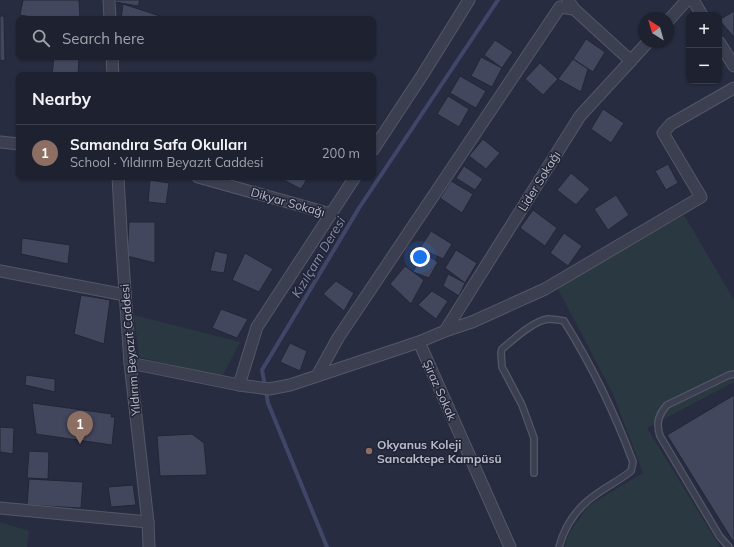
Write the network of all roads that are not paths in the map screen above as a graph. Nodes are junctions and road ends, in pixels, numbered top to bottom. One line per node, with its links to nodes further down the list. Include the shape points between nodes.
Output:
1 (110, 0): 8 (street)
2 (469, 0): 18 (street)
3 (688, 0): 7 (street)
4 (693, 0): 6 (street)
5 (571, 4): 12 (street); 29 (street, via 560,7 338,338)
6 (700, 12)
7 (674, 15)
8 (110, 16)
9 (722, 47): 13 (street)
10 (643, 48): 12 (street, Lider Sokağı)
11 (112, 60): 14 (street)
12 (631, 61): 25 (street, Lider Sokağı, via 580,116)
13 (734, 66)
14 (113, 72)
15 (734, 88): 25 (street, via 671,124 663,133 701,197 545,289 472,322)
16 (0, 142): 17 (street)
17 (16, 144)
18 (376, 145)
19 (118, 180): 24 (street, Yıldırım Beyazıt Caddesi)
20 (218, 180): 22 (street, Dikyar Sokağı)
21 (353, 180): 22 (street)
22 (331, 214): 30 (street, via 257,327)
23 (0, 271): 24 (street)
24 (125, 295): 27 (street, Yıldırım Beyazıt Caddesi)
25 (445, 331): 26 (street)
26 (419, 342): 29 (street); 35 (street, Şiraz Sokak)
27 (130, 363): 30 (street); 33 (street, Yıldırım Beyazıt Caddesi)
28 (734, 374): 37 (lane, via 729,374 667,405 659,417 658,424 660,436 720,537)
29 (316, 376): 30 (street, via 290,386 268,389)
30 (239, 385)
31 (534, 473): 36 (lane, via 534,438 522,405 502,367 501,353 502,349 527,329 544,320 564,321 605,398 633,462 631,471 598,492 578,509 565,529)
32 (0, 508): 33 (street)
33 (148, 522): 34 (street, Yıldırım Beyazıt Caddesi)
34 (149, 547)
35 (510, 547)
36 (559, 547)
37 (729, 547)

